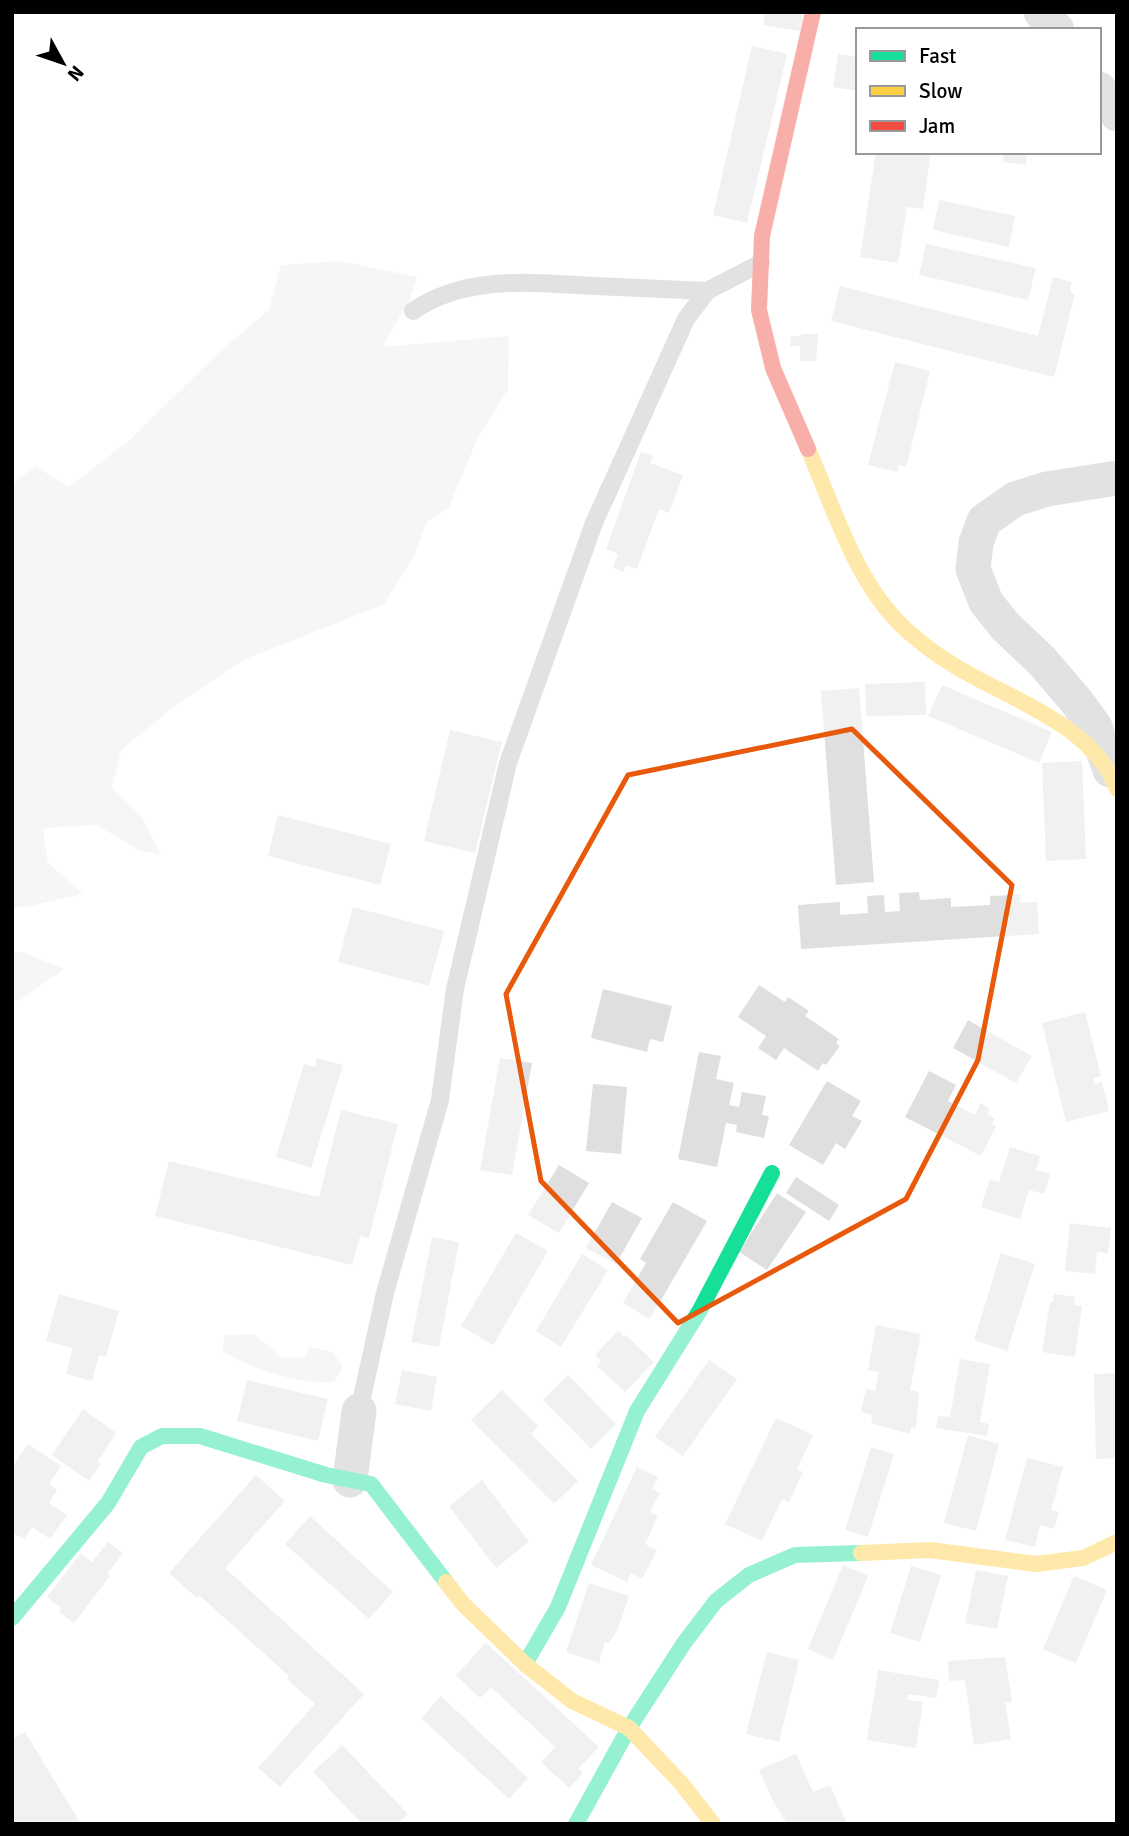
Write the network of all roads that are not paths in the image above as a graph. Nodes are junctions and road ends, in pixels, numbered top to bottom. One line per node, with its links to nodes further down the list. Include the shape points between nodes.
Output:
1 (813, 12): 6 (street, via 762,236)
2 (1041, 12): 3 (street)
3 (1055, 28)
4 (1101, 92): 5 (street)
5 (1117, 114)
6 (761, 263): 7 (lane); 10 (street, via 758,310 773,368 843,536 879,599 910,634 1069,731 1095,752)
7 (708, 291): 8 (lane, via 509,282 463,288); 12 (lane, via 686,319 594,523 508,763 455,989 440,1100 385,1293)
8 (413, 311)
9 (1117, 478): 10 (street, via 1015,499 985,520 976,543 974,569 986,602 1042,660 1095,727)
10 (1114, 781)
11 (772, 1172): 16 (street, via 700,1310 637,1411 558,1607)
12 (359, 1411): 13 (street)
13 (351, 1480): 15 (street, via 200,1437 162,1436 141,1447 108,1503); 16 (street, via 371,1484 463,1604)
14 (1117, 1542): 17 (street, via 1083,1558 1036,1564 930,1550 795,1555 749,1574 716,1601)
15 (12, 1618)
16 (525, 1664): 17 (street, via 572,1701)
17 (629, 1728): 18 (street); 19 (street)
18 (576, 1824)
19 (713, 1824)

